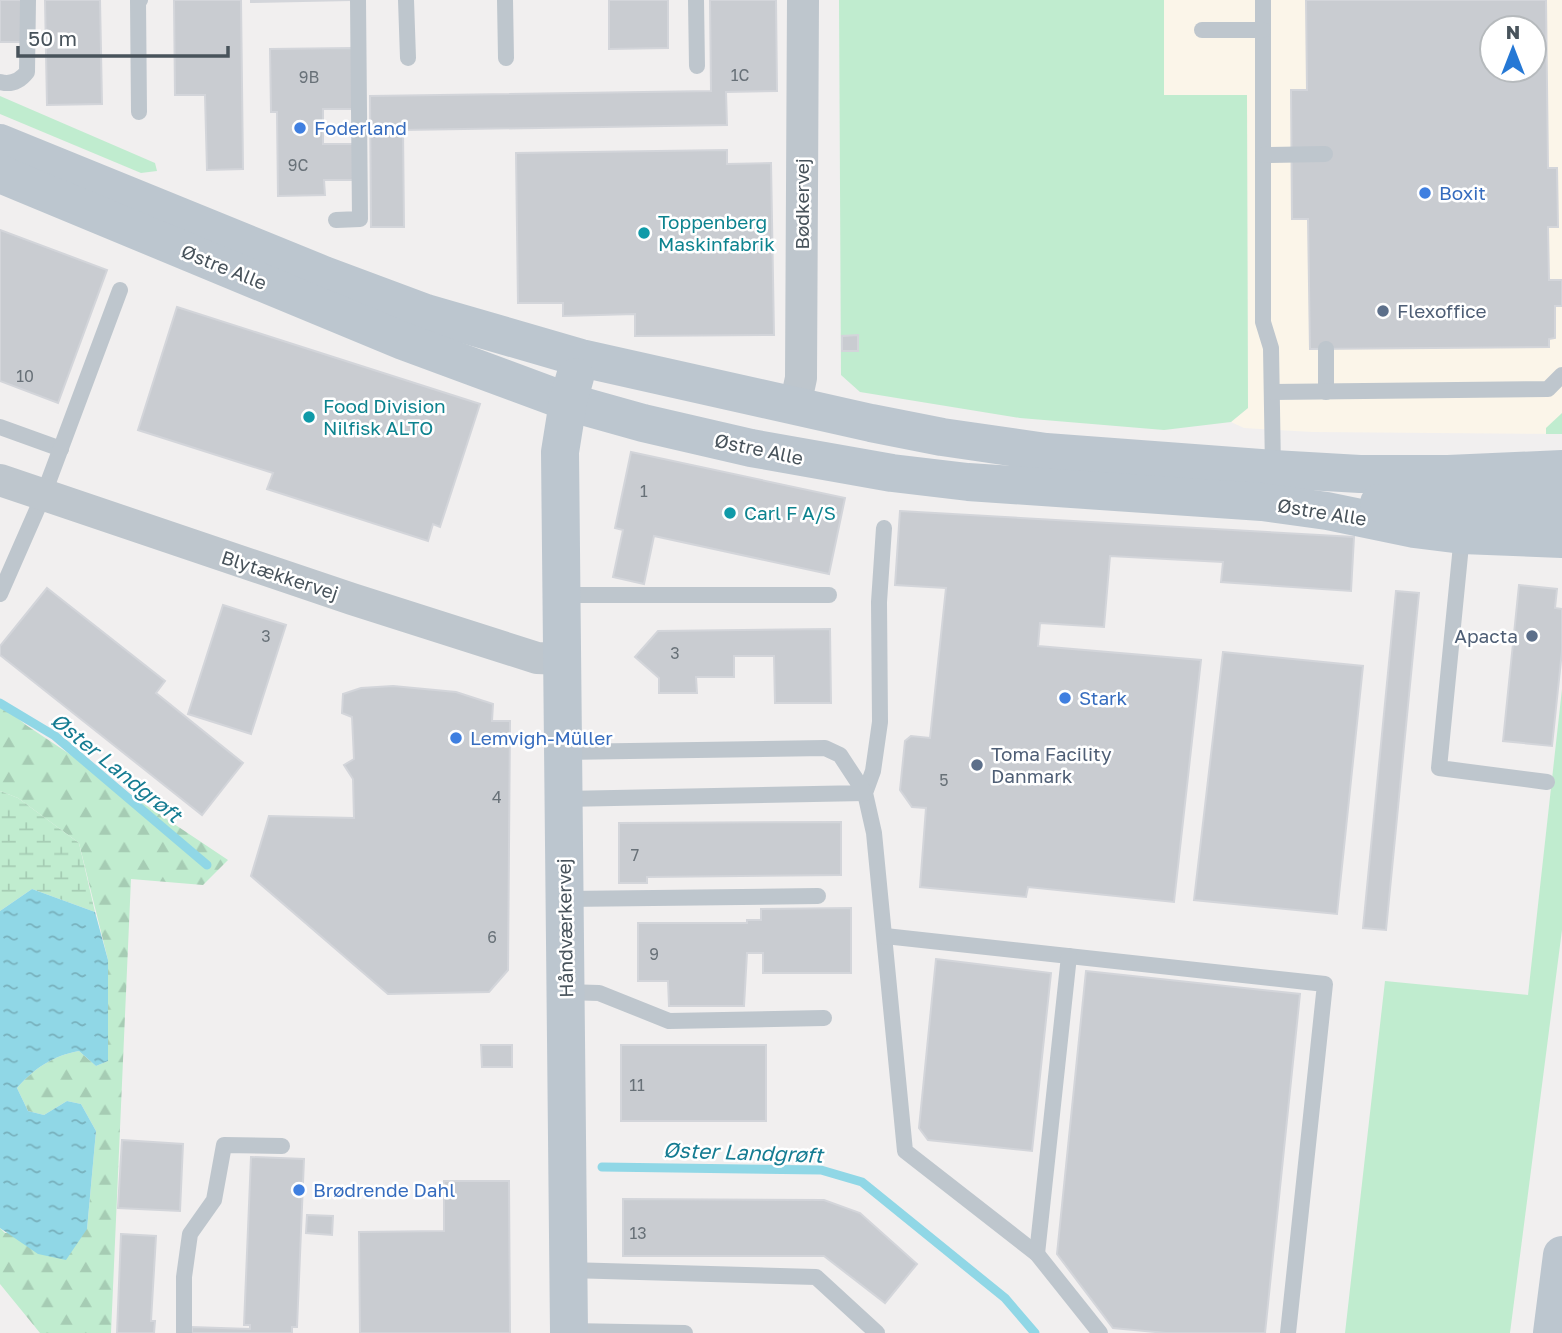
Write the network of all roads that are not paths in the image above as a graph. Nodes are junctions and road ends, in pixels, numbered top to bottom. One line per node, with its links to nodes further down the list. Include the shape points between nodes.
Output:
1 (28, 0): 14 (lane, via 27,72 12,83)
2 (140, 0): 15 (lane)
3 (358, 0): 20 (lane, via 360,219)
4 (406, 0): 11 (lane)
5 (505, 0): 12 (lane)
6 (696, 0): 13 (lane)
7 (803, 0): 28 (street, Bødkervej, via 801,377)
8 (1262, 0): 10 (lane)
9 (1202, 30): 10 (lane)
10 (1262, 30): 18 (lane)
11 (408, 58)
12 (506, 58)
13 (697, 66)
14 (0, 82)
15 (139, 112)
16 (0, 143): 23 (street, Østre Alle, via 426,313)
17 (1325, 154): 18 (lane)
18 (1262, 155): 26 (lane, via 1262,322 1271,348)
19 (0, 174): 27 (street, Østre Alle, via 403,341)
20 (336, 219)
21 (120, 290): 30 (lane)
22 (1326, 349): 25 (lane)
23 (581, 358): 27 (street, Håndværkervej); 28 (street, Østre Alle)
24 (1562, 375): 25 (lane, via 1548,389)
25 (1326, 391): 26 (lane)
26 (1272, 392): 33 (lane)
27 (568, 402): 33 (street, Østre Alle, via 751,448 892,473 968,482); 40 (street, Håndværkervej, via 560,452)
28 (795, 407): 33 (street, Østre Alle, via 930,435)
29 (0, 427): 30 (lane)
30 (61, 449): 34 (lane)
31 (1562, 469): 33 (street, Østre Alle, via 1360,474)
32 (0, 480): 34 (street, Blytækkervej)
33 (1267, 485): 35 (street); 37 (street, Østre Alle, via 1327,511)
34 (43, 496): 39 (lane); 42 (street, Blytækkervej, via 537,658)
35 (1562, 503)
36 (884, 528): 45 (lane, via 880,722)
37 (1462, 535): 38 (street, Østre Alle); 44 (lane, via 1439,768)
38 (1562, 538)
39 (0, 594)
40 (562, 595): 41 (lane); 42 (street, Håndværkervej)
41 (829, 595)
42 (562, 659): 43 (street, Håndværkervej)
43 (563, 752): 45 (lane, via 825,748 840,755); 46 (street, Håndværkervej)
44 (1547, 782)
45 (865, 793): 46 (lane); 49 (lane)
46 (564, 799): 48 (street, Håndværkervej)
47 (818, 896): 48 (lane)
48 (565, 899): 51 (street, Håndværkervej)
49 (885, 936): 50 (lane); 54 (lane, via 905,1151)
50 (1069, 956): 54 (lane); 62 (lane, via 1325,984)
51 (565, 992): 52 (lane, via 600,993 668,1021); 56 (street, Håndværkervej)
52 (824, 1018)
53 (282, 1146): 58 (lane, via 224,1144 214,1200 190,1234)
54 (1037, 1254): 61 (lane)
55 (1562, 1255): 63 (street)
56 (568, 1270): 57 (street, Håndværkervej); 60 (lane, via 816,1277)
57 (569, 1332): 59 (lane)
58 (184, 1333)
59 (685, 1333)
60 (877, 1333)
61 (1100, 1333)
62 (1287, 1333)
63 (1552, 1333)

